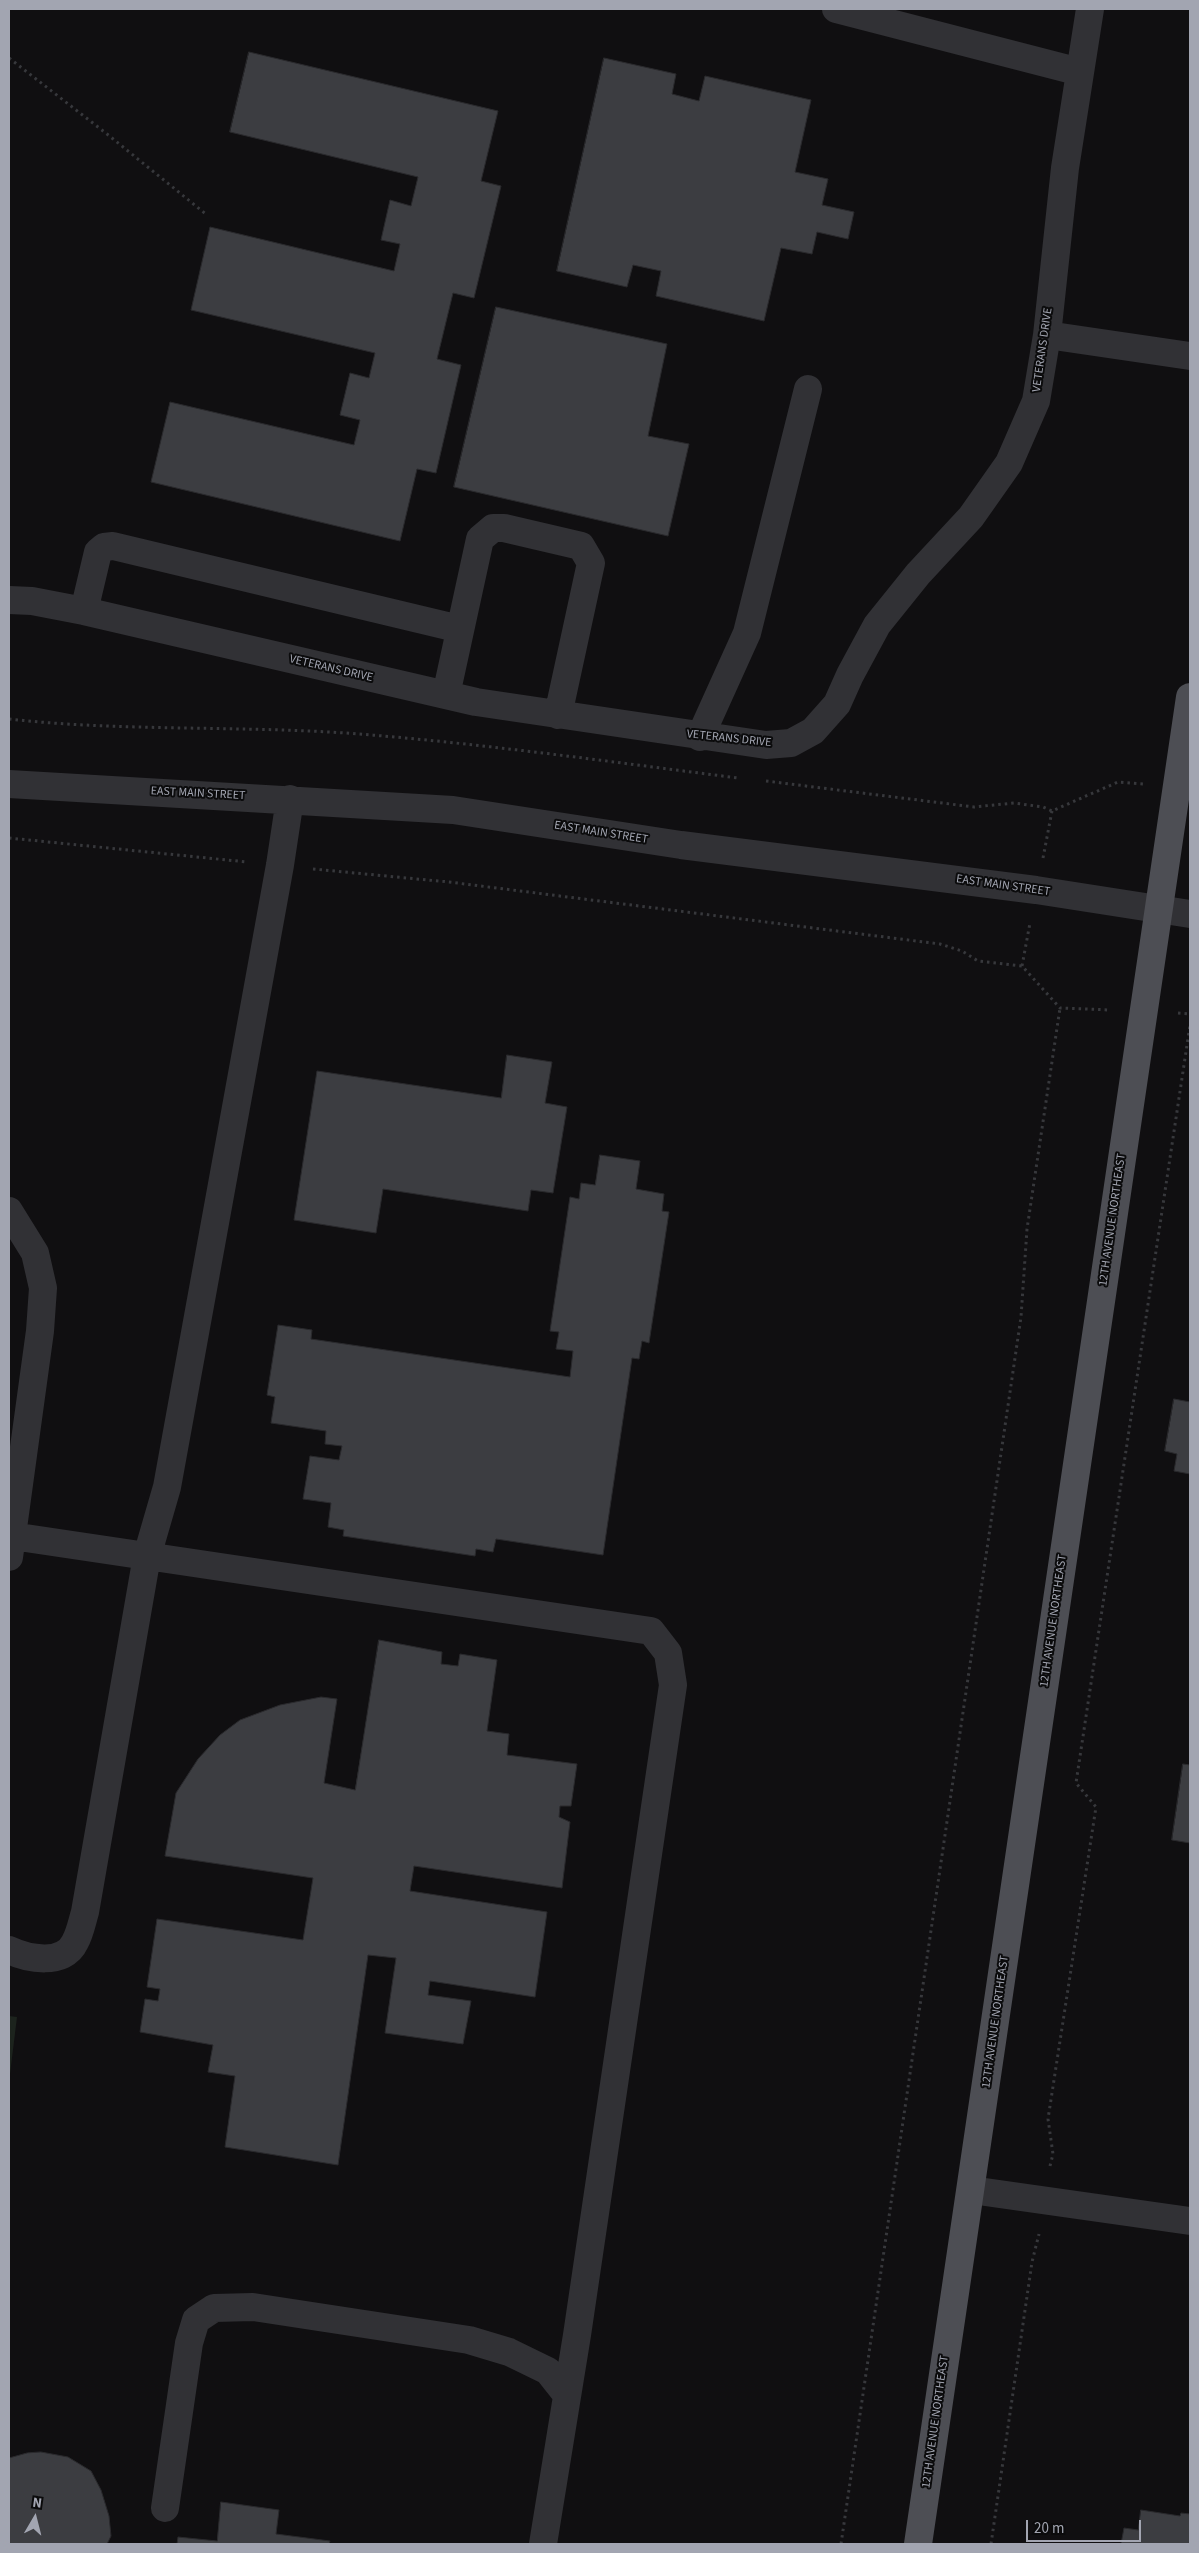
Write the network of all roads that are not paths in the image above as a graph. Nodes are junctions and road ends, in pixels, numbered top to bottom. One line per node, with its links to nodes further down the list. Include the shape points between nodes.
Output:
1 (836, 9): 3 (street)
2 (1090, 9): 3 (street, VETERANS DRIVE)
3 (1080, 72): 4 (street, VETERANS DRIVE, via 1065,168)
4 (1047, 334): 5 (street); 13 (street, VETERANS DRIVE, via 1036,401 1009,463 971,517 918,574 877,626 837,704 813,731 791,743 766,745)
5 (1190, 356)
6 (808, 389): 13 (street, via 748,633)
7 (9, 600): 8 (street, VETERANS DRIVE)
8 (84, 611): 9 (street, via 98,552 113,546); 10 (street, VETERANS DRIVE)
9 (460, 629): 10 (street); 12 (street, via 480,539 485,533 493,528 504,528 581,546 591,563)
10 (446, 695): 12 (street, VETERANS DRIVE)
11 (1190, 697): 16 (main road, 12TH AVENUE NORTHEAST)
12 (558, 715): 13 (street, VETERANS DRIVE)
13 (700, 737)
14 (9, 784): 15 (street, EAST MAIN STREET)
15 (290, 799): 16 (street, EAST MAIN STREET, via 453,810 681,845 1036,890); 20 (street, via 166,1487)
16 (1158, 909): 17 (street, EAST MAIN STREET); 22 (main road, 12TH AVENUE NORTHEAST)
17 (1190, 914)
18 (9, 1212): 19 (street, via 35,1253 43,1288 39,1340)
19 (10, 1546): 20 (street)
20 (147, 1556): 21 (street, via 85,1912 75,1944 64,1954 48,1959 28,1958); 24 (street, via 651,1631 668,1653 673,1685)
21 (9, 1950)
22 (971, 2190): 23 (street); 27 (main road, 12TH AVENUE NORTHEAST)
23 (1190, 2221)
24 (567, 2395): 25 (street, via 548,2371 509,2352 469,2340 254,2307 214,2308 196,2320 189,2343); 26 (street)
25 (166, 2508)
26 (543, 2544)
27 (918, 2544)

